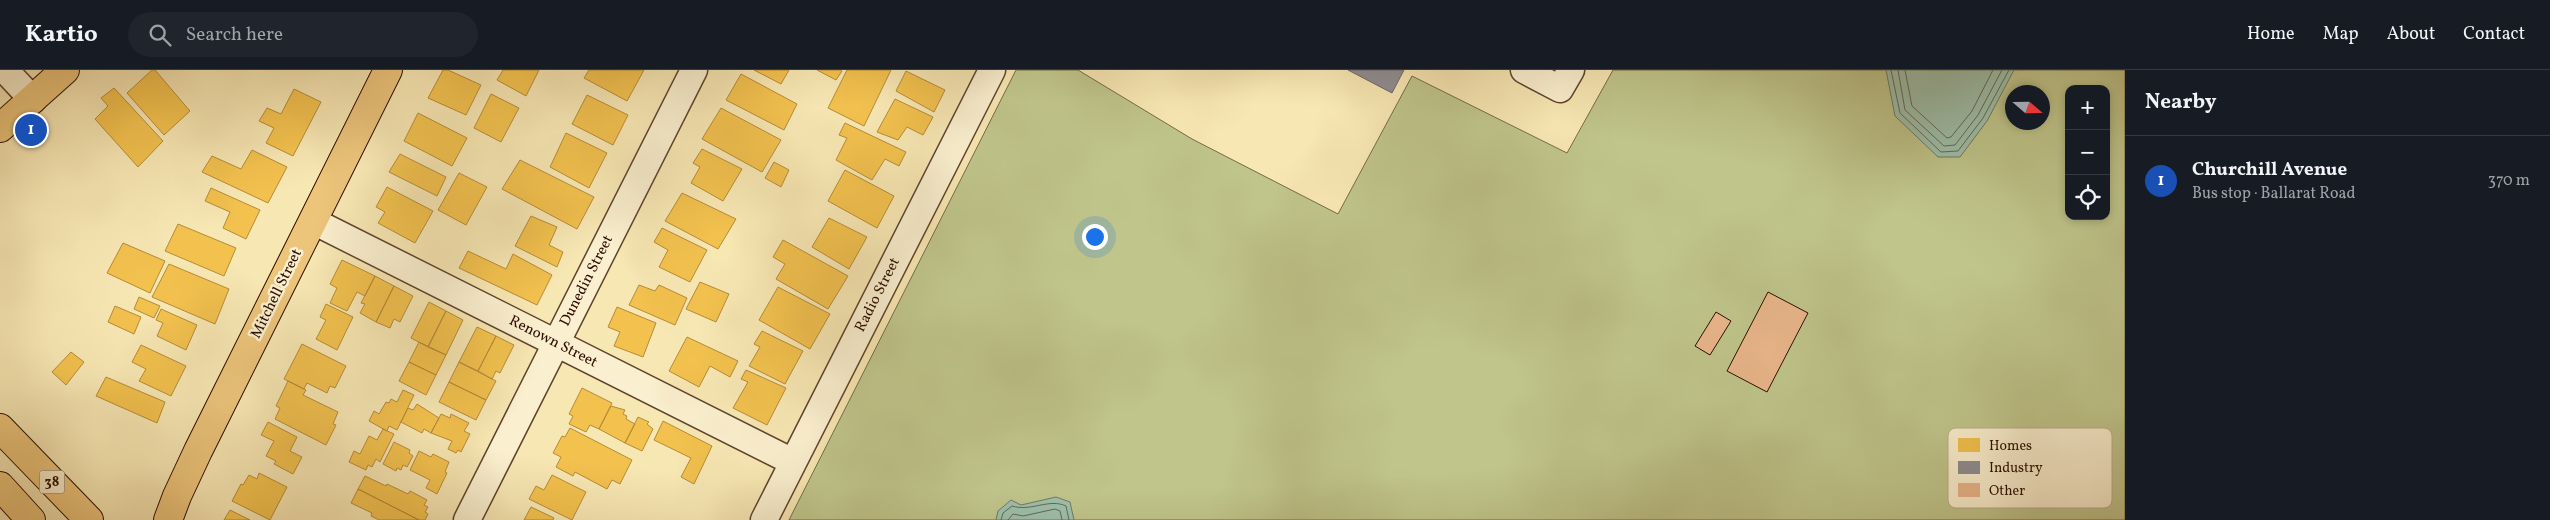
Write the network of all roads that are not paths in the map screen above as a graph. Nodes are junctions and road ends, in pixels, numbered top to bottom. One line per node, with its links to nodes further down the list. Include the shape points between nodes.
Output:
1 (5, 70): 8 (street)
2 (65, 70): 8 (main road)
3 (388, 70): 10 (main road, Mitchell Street)
4 (694, 70): 11 (street, Dunedin Street)
5 (992, 70): 13 (street, Radio Street)
6 (1524, 70): 7 (street)
7 (1566, 79)
8 (33, 100): 9 (main road)
9 (0, 128)
10 (313, 221): 11 (street, Renown Street); 15 (main road, Mitchell Street)
11 (556, 343): 13 (street, Renown Street); 19 (street, Dunedin Street)
12 (0, 428): 17 (main road, 38)
13 (793, 462): 20 (street, Radio Street)
14 (0, 486): 16 (main road)
15 (172, 508): 18 (main road, Mitchell Street)
16 (31, 520)
17 (89, 520)
18 (156, 520)
19 (467, 520)
20 (764, 520)

